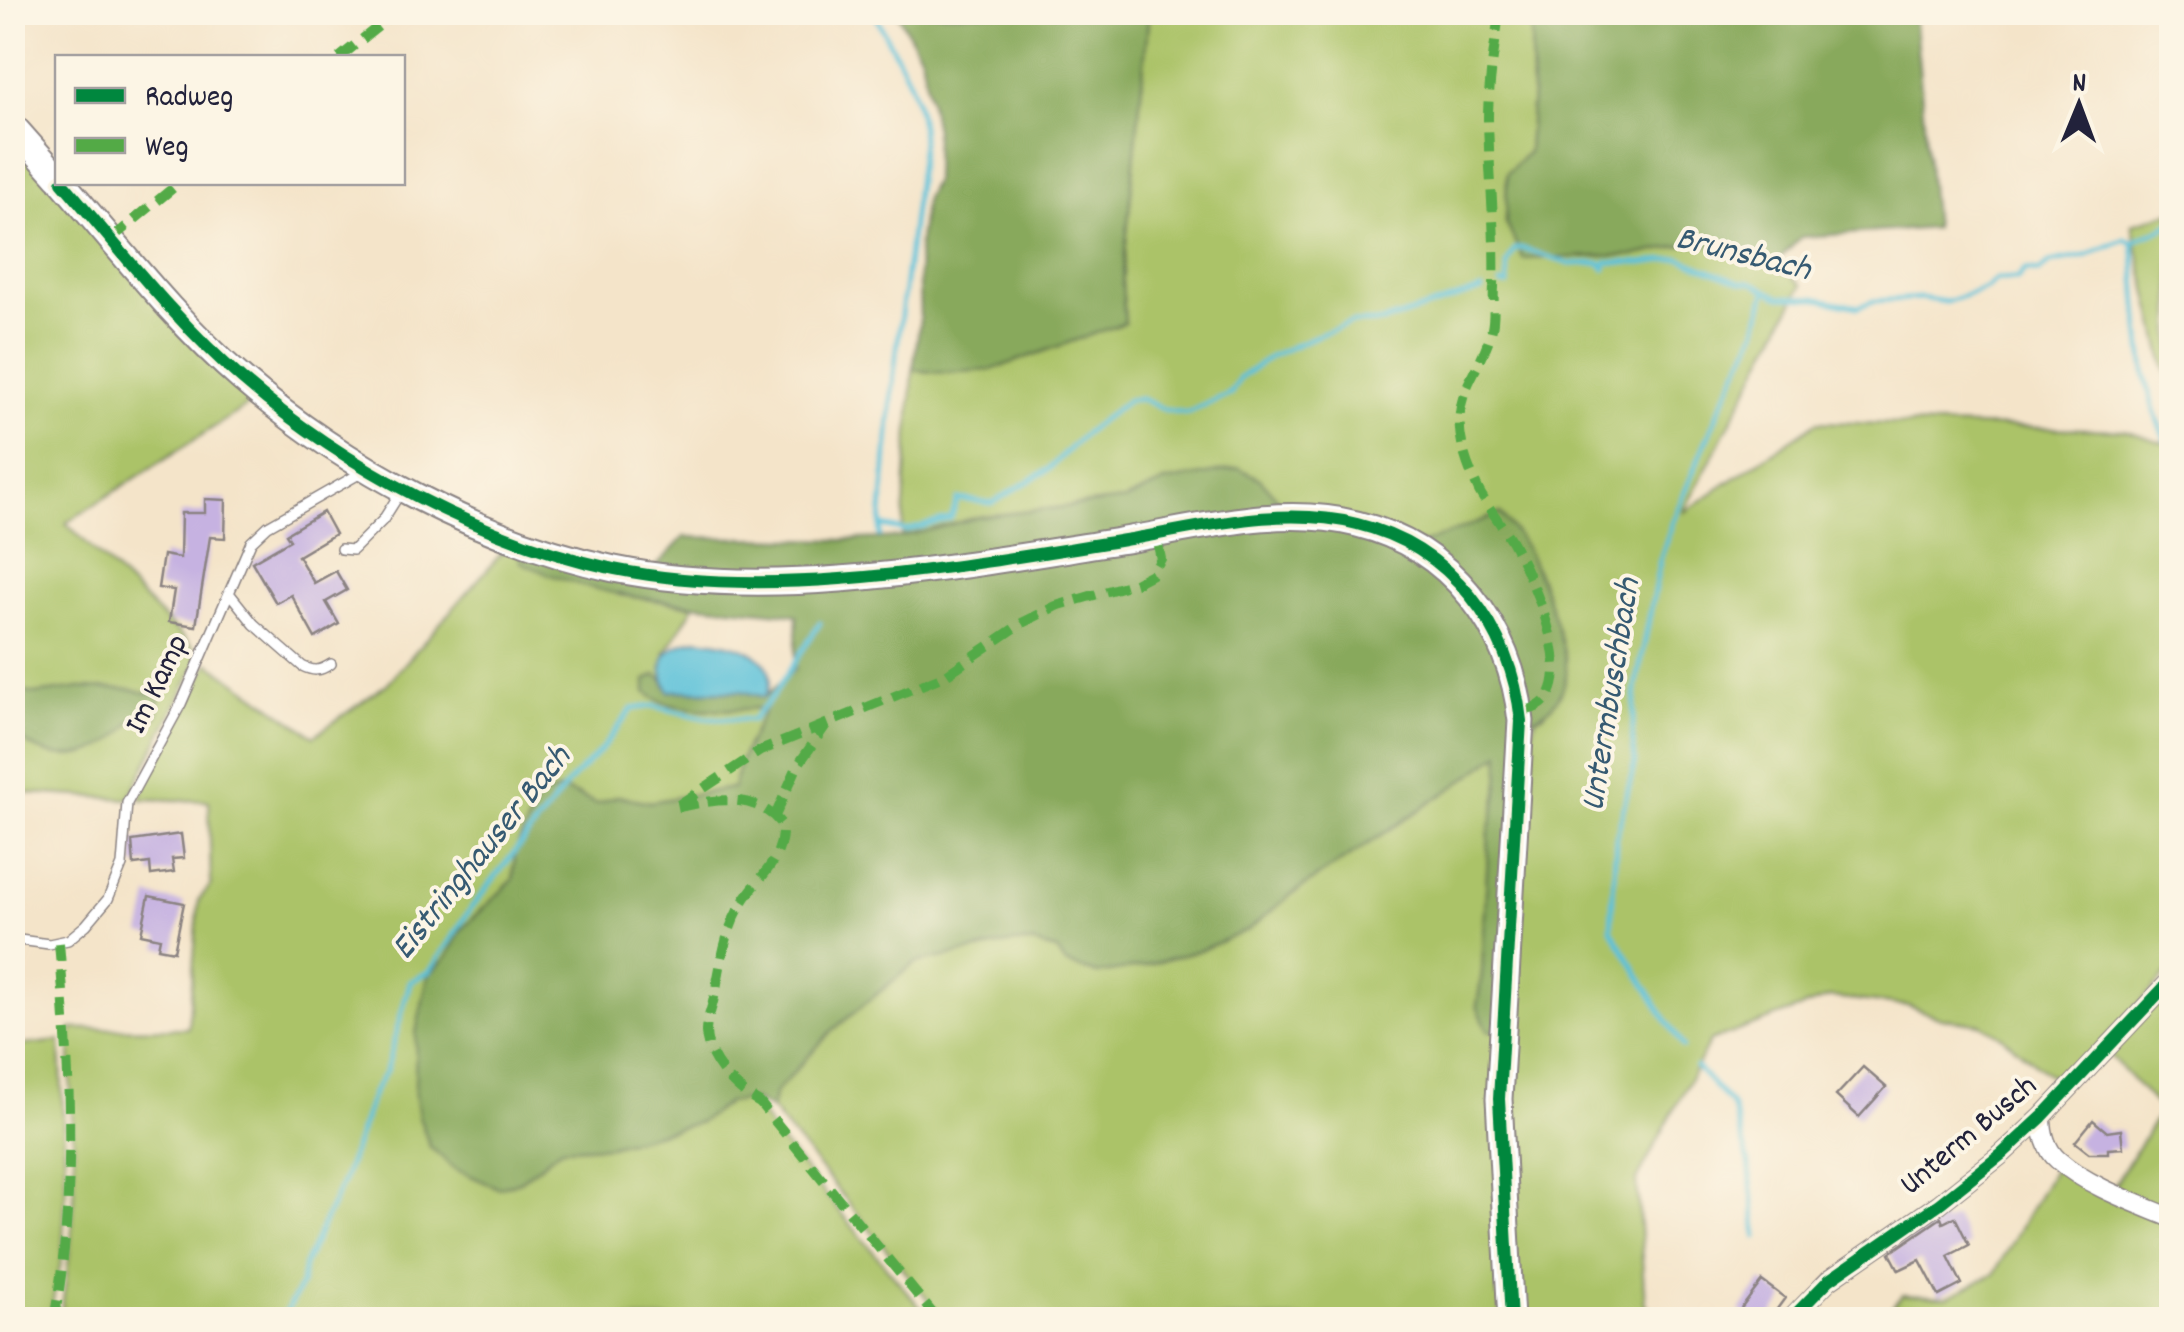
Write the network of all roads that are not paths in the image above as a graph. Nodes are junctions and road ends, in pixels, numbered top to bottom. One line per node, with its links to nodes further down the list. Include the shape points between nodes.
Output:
1 (12, 125): 2 (street)
2 (55, 174)
3 (64, 185): 4 (street, via 240,378)
4 (368, 469): 5 (street); 7 (lane, Im Kamp, via 258,534)
5 (403, 488): 6 (lane, via 370,534 353,550); 13 (street, via 552,553 691,578 880,574 1281,516 1354,523 1437,562 1486,614 1518,690 1521,738 1499,1098)
6 (341, 549)
7 (230, 594): 8 (lane, via 302,666 311,671); 9 (lane, Im Kamp, via 127,803 114,888 94,916 59,943)
8 (331, 664)
9 (12, 939)
10 (2172, 979): 11 (street, Unterm Busch)
11 (2042, 1117): 12 (street, via 2058,1160); 14 (street, Unterm Busch, via 1939,1204 1829,1280)
12 (2172, 1218)
13 (1511, 1320)
14 (1790, 1320)

